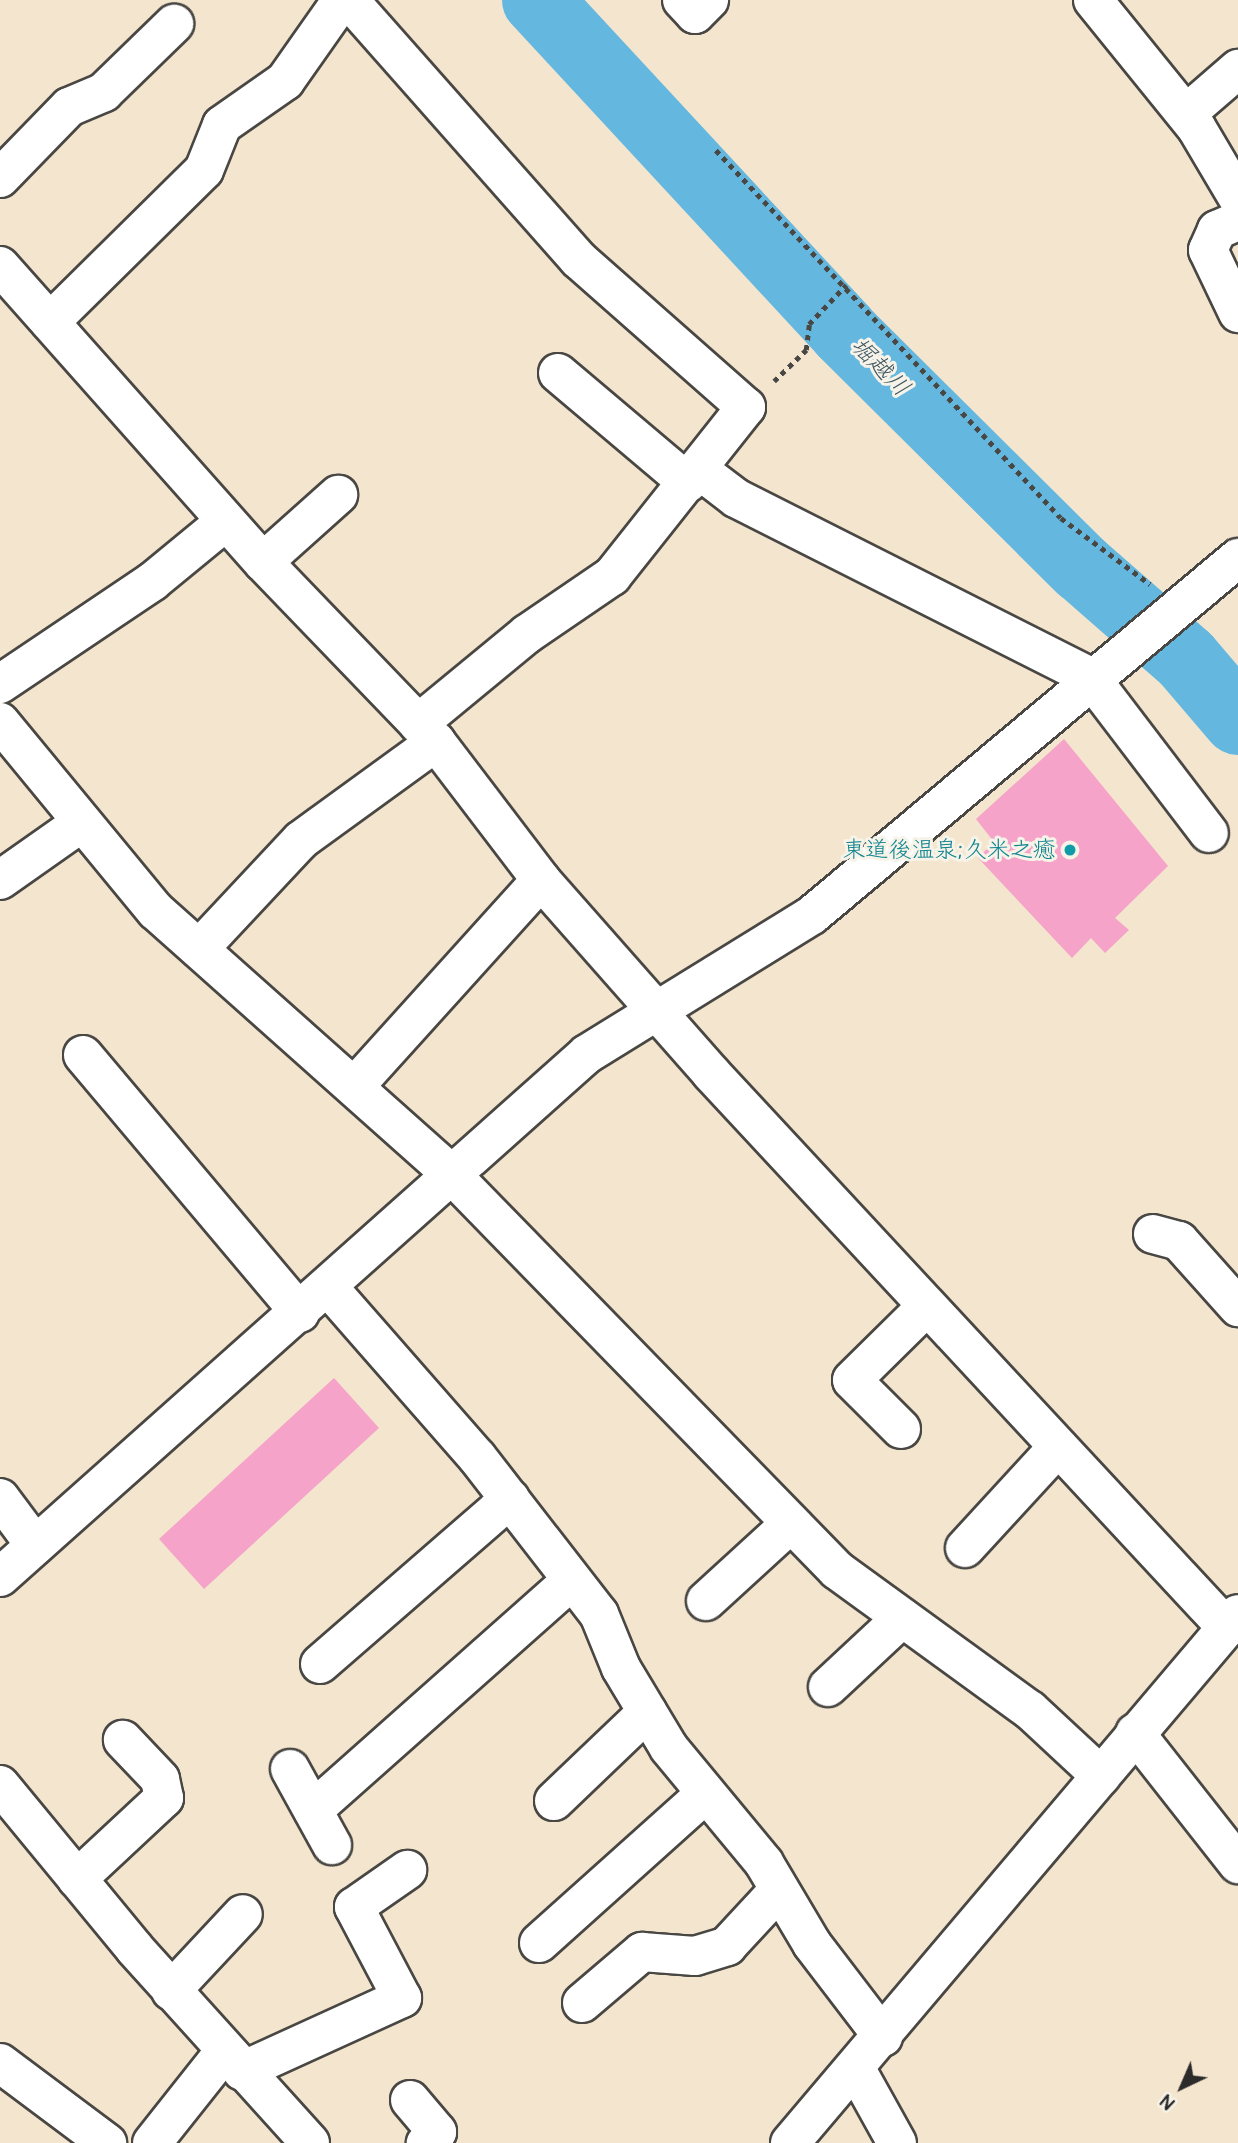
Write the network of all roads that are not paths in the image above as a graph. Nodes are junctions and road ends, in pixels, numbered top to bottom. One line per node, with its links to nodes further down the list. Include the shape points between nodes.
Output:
1 (342, 0): 14 (street, via 285,81 222,125 204,170)
2 (349, 0): 16 (street, via 578,259 746,407)
3 (682, 0): 4 (street, via 695,14)
4 (709, 0)
5 (1093, 0): 8 (street)
6 (174, 24): 9 (street, via 104,92 69,107)
7 (1238, 69): 8 (street)
8 (1186, 114): 10 (street)
9 (0, 178)
10 (1238, 198)
11 (1238, 220): 13 (street, via 1217,230 1208,250)
12 (0, 266): 14 (street)
13 (1238, 313)
14 (50, 322): 18 (street)
15 (558, 373): 16 (street)
16 (693, 476): 21 (street); 24 (street, via 612,576 527,634)
17 (338, 495): 20 (street)
18 (226, 521): 20 (street); 22 (street, via 153,581)
19 (1238, 558): 21 (street, via 1179,613)
20 (263, 562): 24 (street)
21 (1090, 677): 26 (street); 30 (street, via 812,915)
22 (0, 684)
23 (0, 722): 25 (street)
24 (427, 733): 28 (street); 29 (street, via 301,840)
25 (81, 823): 27 (street); 29 (street)
26 (1209, 833)
27 (0, 880)
28 (541, 880): 30 (street); 32 (street)
29 (199, 949): 32 (street)
30 (658, 1007): 33 (street, via 587,1054); 36 (street)
31 (83, 1055): 38 (street)
32 (354, 1087): 33 (street)
33 (451, 1174): 35 (street); 43 (street)
34 (1153, 1234): 37 (street, via 1180,1241)
35 (328, 1287): 38 (street); 42 (street)
36 (927, 1306): 39 (street, via 852,1380); 40 (street)
37 (1238, 1307)
38 (300, 1313): 44 (street)
39 (901, 1429)
40 (1058, 1447): 45 (street); 50 (street)
41 (0, 1498): 44 (street)
42 (510, 1499): 47 (street); 51 (street)
43 (791, 1522): 48 (street); 49 (street, via 838,1570)
44 (35, 1545): 46 (street)
45 (965, 1548)
46 (0, 1577)
47 (572, 1580): 53 (street, via 599,1614); 61 (street)
48 (706, 1601)
49 (902, 1618): 52 (street); 57 (street, via 1030,1710)
50 (1232, 1621): 54 (street)
51 (320, 1664)
52 (828, 1687)
53 (647, 1712): 59 (street); 60 (street)
54 (1135, 1733): 57 (street); 63 (street)
55 (123, 1740): 65 (street, via 160,1779 164,1798)
56 (290, 1769): 61 (street)
57 (1101, 1776): 71 (street)
58 (0, 1785): 65 (street)
59 (703, 1796): 66 (street, via 764,1863); 68 (street)
60 (554, 1801)
61 (313, 1810): 62 (street)
62 (331, 1845)
63 (1238, 1864)
64 (407, 1870): 72 (street, via 354,1907 402,1998)
65 (77, 1880): 69 (street)
66 (778, 1891): 70 (street, via 727,1946 695,1956 642,1952); 71 (street)
67 (243, 1914): 69 (street)
68 (538, 1942)
69 (171, 1991): 72 (street)
70 (582, 2003)
71 (883, 2037): 74 (street)
72 (233, 2061): 77 (street); 78 (street)
73 (0, 2063): 76 (street)
74 (857, 2071): 80 (street); 81 (street)
75 (410, 2100): 79 (street, via 437,2132)
76 (107, 2143)
77 (152, 2143)
78 (310, 2143)
79 (426, 2143)
80 (790, 2143)
81 (897, 2143)

